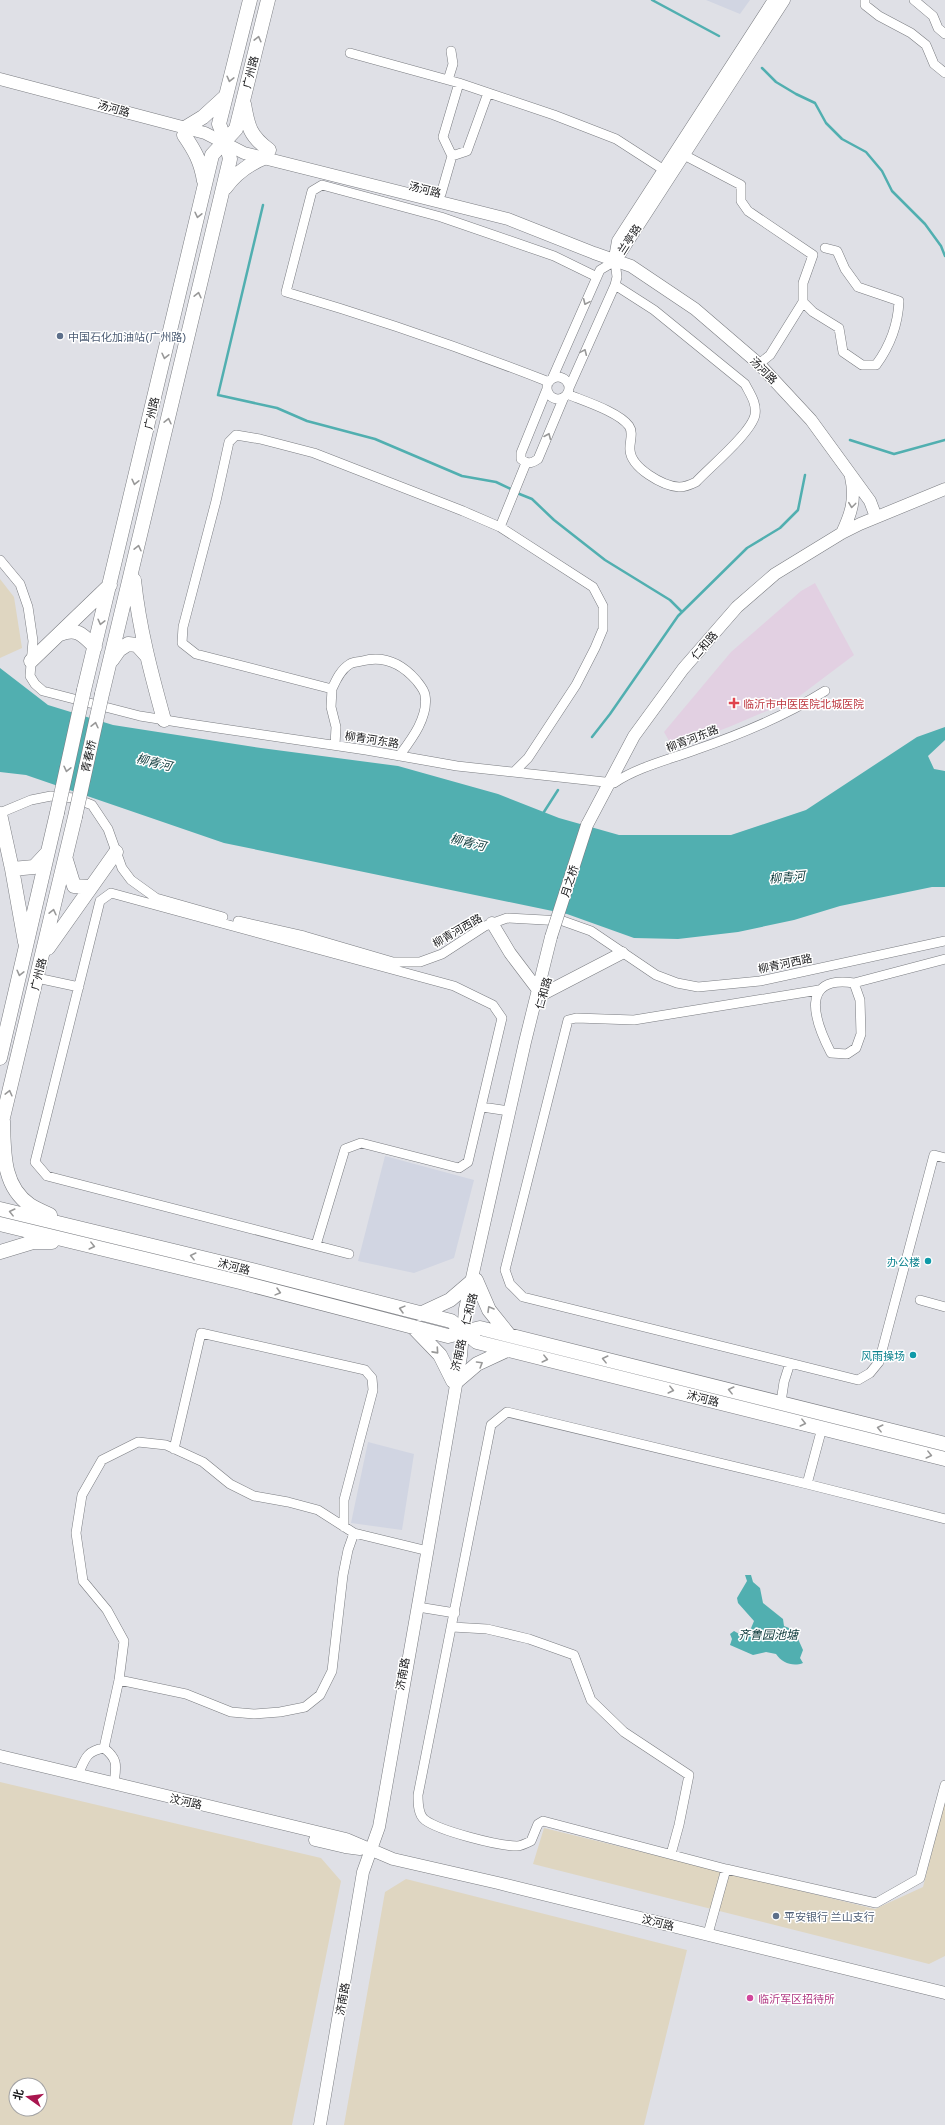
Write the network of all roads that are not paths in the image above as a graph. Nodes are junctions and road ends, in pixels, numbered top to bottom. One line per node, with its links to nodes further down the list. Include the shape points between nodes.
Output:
1 (250, 0): 16 (main road, 广州路, one-way to 16)
2 (268, 0): 17 (main road, 广州路, one-way to 2)
3 (774, 0): 23 (street, 兰亭路)
4 (784, 0): 21 (street, 兰亭路)
5 (865, 0): 10 (street, via 865,5 879,16 911,33 926,45 934,64)
6 (914, 0): 7 (street, via 933,16 938,28)
7 (945, 34)
8 (451, 51): 12 (street, via 453,64)
9 (350, 53): 12 (street)
10 (945, 73)
11 (0, 79): 18 (street, 汤河路)
12 (448, 80): 13 (street)
13 (459, 83): 15 (street); 22 (street, via 443,137)
14 (0, 87): 18 (street, 汤河路)
15 (488, 93): 22 (street, via 467,151); 23 (street, via 616,138)
16 (226, 95): 18 (main road); 19 (main road, 广州路, via 219,124)
17 (243, 100): 19 (main road, 广州路, via 236,128); 20 (main road, via 250,130)
18 (185, 131): 19 (street, 汤河路); 24 (main road, via 198,155)
19 (226, 142): 20 (street, 汤河路, via 244,152); 24 (main road, 广州路, via 212,155); 25 (main road, 广州路, via 230,159)
20 (267, 154): 25 (main road, via 248,164 234,176); 26 (street, 汤河路); 28 (street, 汤河路, via 508,219)
21 (684, 155): 28 (street, 兰亭路); 31 (street, via 741,185 741,201 748,211 813,255 803,282)
22 (452, 156): 26 (street)
23 (664, 170): 28 (street, 兰亭路, via 618,241)
24 (205, 186): 44 (main road, 广州路, one-way to 44)
25 (222, 194): 43 (main road, 广州路, one-way to 25)
26 (441, 194): 28 (street, 汤河路, via 510,211 564,231 598,247)
27 (825, 248): 31 (street, via 837,251 845,269 858,287 899,301 898,317 887,349 876,365 862,365 842,352 839,328 813,312)
28 (615, 261): 29 (street, via 600,270); 30 (street); 32 (street, 汤河路, via 649,276 695,309)
29 (597, 278): 33 (street, one-way to 33); 33 (street, via 554,256 441,217 322,185 312,191 286,292 376,318)
30 (615, 285): 34 (street, one-way to 30); 34 (street, via 654,310 744,384 754,400 755,415 750,428 696,482 677,487 647,475 635,464 630,451 630,427 619,417)
31 (803, 302): 32 (street, via 770,355)
32 (759, 364): 36 (street, 汤河路, via 811,420)
33 (549, 383): 34 (street, via 563,379); 34 (street, via 551,397 560,399); 35 (street, via 521,453 521,459)
34 (567, 393): 35 (street, one-way to 34, via 538,459)
35 (526, 463): 40 (street)
36 (850, 474): 39 (street, 汤河路, via 870,501); 41 (street, one-way to 41, via 854,491 851,512)
37 (945, 484): 39 (street, 仁和路, via 899,503)
38 (945, 489): 39 (street, 仁和路)
39 (876, 517): 41 (street, 仁和路); 58 (street, 仁和路, via 777,578 741,610 665,701 638,739)
40 (500, 527): 50 (street, via 314,453 236,435 229,442 183,627 182,643 196,654); 57 (street, via 593,587 603,606 603,629 576,685 528,758)
41 (842, 533): 58 (street, 仁和路, via 774,574 738,607 661,698 634,736)
42 (0, 560): 48 (street, 柳青河东路, via 20,584 26,601 34,641)
43 (133, 570): 47 (main road, via 138,619); 49 (main road, 广州路)
44 (111, 584): 45 (main road); 46 (main road, 广州路, one-way to 46)
45 (60, 634): 46 (main road, via 70,630 81,634); 48 (main road)
46 (95, 647): 51 (main road, 广州路)
47 (146, 655): 49 (main road, via 137,645 128,644 119,650); 54 (main road)
48 (31, 661): 54 (street, 柳青河东路, via 30,676 34,684 44,692)
49 (110, 662): 53 (main road, 广州路)
50 (332, 688): 55 (street); 56 (street, via 338,676 350,664 368,659 396,662 410,673 425,696 420,725)
51 (84, 690): 59 (main road, 青春桥, one-way to 59, bridge)
52 (825, 691): 58 (street, 柳青河东路, via 799,707 705,747 631,772)
53 (102, 694): 61 (main road, 青春桥, one-way to 53, bridge)
54 (164, 720): 55 (street, 柳青河东路)
55 (335, 745): 56 (street, 柳青河东路)
56 (399, 756): 57 (street, 柳青河东路)
57 (514, 772): 58 (street, 柳青河东路)
58 (612, 783): 62 (street, 仁和路)
59 (57, 812): 63 (main road, 广州路)
60 (0, 813): 64 (street, 柳青河西路, via 31,800 51,796 74,798 92,805 108,829); 66 (main road)
61 (75, 817): 65 (main road, 广州路)
62 (590, 826): 69 (street, 月之桥)
63 (48, 851): 66 (main road, via 34,867); 71 (main road, 广州路)
64 (116, 852): 67 (main road); 68 (street, 柳青河西路, via 122,868 131,880 156,898 393,962 420,962 442,954)
65 (65, 858): 67 (main road, via 74,886); 73 (main road, 广州路, one-way to 65)
66 (12, 869): 71 (main road)
67 (89, 887): 73 (main road)
68 (492, 923): 72 (street, 柳青河西路, via 507,918 563,921 591,932); 81 (street, via 510,953)
69 (555, 938): 81 (street, 仁和路)
70 (945, 941): 75 (street, 柳青河西路)
71 (26, 951): 82 (main road, 广州路, one-way to 82)
72 (622, 952): 75 (street, 柳青河西路, via 656,975 677,983 698,986 760,981); 81 (street)
73 (43, 955): 76 (main road, 广州路)
74 (945, 959): 78 (street)
75 (830, 965): 77 (street)
76 (37, 978): 79 (street); 85 (main road, 广州路, one-way to 76)
77 (834, 983): 78 (street); 80 (street, via 826,984)
78 (854, 983): 80 (street, via 860,1000 861,1034 856,1048 847,1054 831,1053 819,1030 815,1004)
79 (79, 987): 83 (street, via 100,901 111,893 454,986 493,1005 502,1018); 91 (street, via 35,1162 47,1176)
80 (819, 990): 102 (street, via 634,1020 568,1020 505,1270 510,1284 523,1297)
81 (540, 992): 84 (street, 仁和路); 94 (street, 仁和路)
82 (0, 1058)
83 (482, 1106): 84 (street); 91 (street, via 468,1162 459,1168 361,1143 345,1149)
84 (509, 1111): 94 (street, 仁和路)
85 (1, 1125): 89 (main road, 广州路, via 4,1161 12,1186 30,1205)
86 (945, 1158): 102 (street, via 934,1155 879,1362 870,1373 858,1380)
87 (0, 1209): 89 (main road, 沭河路, one-way to 87)
88 (0, 1224): 90 (main road, 沭河路)
89 (76, 1227): 97 (main road, 沭河路, one-way to 89)
90 (76, 1242): 92 (main road, via 33,1242); 98 (main road, 沭河路, one-way to 98)
91 (316, 1245): 93 (street)
92 (0, 1252)
93 (349, 1254)
94 (474, 1280): 97 (main road, via 450,1300); 99 (street, 仁和路, via 465,1309); 100 (main road, one-way to 94, via 489,1310)
95 (920, 1300): 96 (street)
96 (945, 1307)
97 (420, 1314): 99 (main road, 沭河路, via 450,1321)
98 (413, 1327): 99 (main road, 沭河路, via 448,1336); 103 (main road, one-way to 103, via 440,1355)
99 (464, 1332): 100 (main road, 沭河路, via 480,1328); 101 (main road, 沭河路, via 477,1342); 103 (street, 济南路)
100 (509, 1335): 104 (main road, 沭河路, one-way to 100)
101 (507, 1350): 103 (main road, one-way to 101, via 477,1364); 105 (main road, 沭河路, one-way to 105)
102 (790, 1363): 104 (street)
103 (455, 1381): 113 (street, 济南路); 114 (street, 济南路)
104 (781, 1402): 106 (main road, 沭河路, one-way to 104)
105 (822, 1428): 108 (main road, 沭河路, one-way to 108); 109 (street)
106 (945, 1444)
107 (174, 1449): 111 (street, via 203,1462 230,1484 254,1496 318,1510); 111 (street, via 201,1333 365,1370 372,1378 373,1390 344,1500); 117 (street, via 166,1445 138,1442 102,1460 82,1495 76,1533 83,1581 107,1610 124,1640)
108 (945, 1459)
109 (807, 1484): 110 (street); 115 (street, via 506,1412 491,1425)
110 (945, 1519)
111 (344, 1527): 112 (street)
112 (354, 1533): 113 (street); 117 (street, via 343,1575 332,1671 320,1695 305,1707 254,1714 231,1712 186,1694)
113 (424, 1550): 124 (street, 济南路)
114 (418, 1607): 115 (street); 124 (street, 济南路, via 379,1827)
115 (455, 1613): 116 (street)
116 (452, 1627): 125 (street, via 487,1629 574,1655 591,1700 624,1732 689,1775); 125 (street, via 418,1795 418,1808 424,1820 456,1833 519,1847 531,1841 538,1824 543,1820)
117 (119, 1680): 118 (street)
118 (104, 1748): 121 (street, via 93,1749); 122 (street, via 113,1755 116,1764)
119 (0, 1756): 121 (street, 汶河路)
120 (0, 1760): 124 (street, 汶河路, via 345,1847)
121 (78, 1775): 122 (street, 汶河路)
122 (114, 1784): 124 (street, 汶河路, via 346,1839)
123 (945, 1786): 126 (street, via 920,1878 876,1903)
124 (371, 1850): 127 (street, 汶河路, via 395,1851); 129 (street, 汶河路, via 393,1859); 130 (street, 济南路, via 363,1872); 131 (street, 济南路, via 371,1874)
125 (671, 1854): 126 (street)
126 (726, 1869): 127 (street)
127 (709, 1930): 128 (street, 汶河路)
128 (945, 1988)
129 (945, 1993)
130 (320, 2125)
131 (324, 2125)

